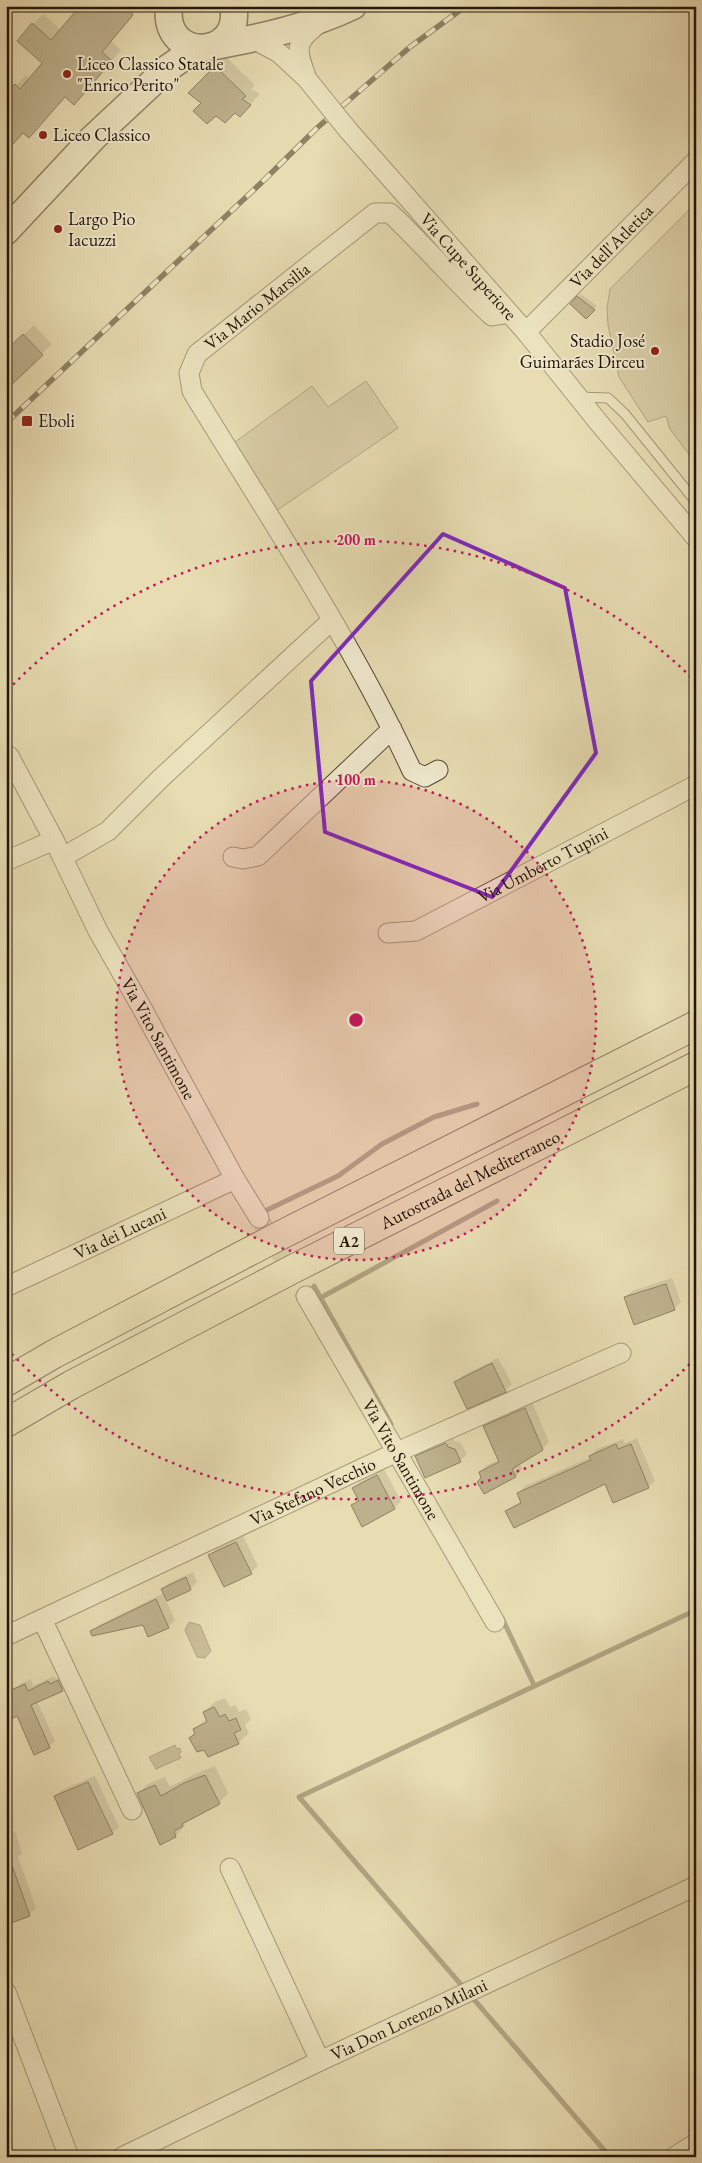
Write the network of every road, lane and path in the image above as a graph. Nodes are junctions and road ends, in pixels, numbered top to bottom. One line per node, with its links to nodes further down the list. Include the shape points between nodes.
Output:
1 (353, 6): 3 (street)
2 (234, 10): 3 (street, via 268,22); 6 (street, via 230,33)
3 (326, 13): 5 (street); 8 (street, via 306,33 298,47)
4 (170, 16): 6 (street, via 180,41); 7 (street)
5 (253, 39): 6 (street); 8 (street, Via Cupe Superiore, via 279,53)
6 (206, 47): 7 (street)
7 (168, 68): 10 (street, via 125,118 93,138)
8 (307, 79): 11 (street, Via Cupe Superiore, bridge)
9 (696, 161): 12 (street, Via dell'Atletica)
10 (6, 231)
11 (509, 313): 12 (street, Via Cupe Superiore); 16 (street, Via Mario Marsilia, via 492,316 390,212 374,213 197,354 189,373 192,391)
12 (526, 332): 13 (street, Via Cupe Superiore)
13 (579, 397): 14 (lane, via 608,398 626,414); 15 (street, Via Cupe Superiore)
14 (696, 502)
15 (696, 538)
16 (332, 620): 17 (street, Via Mario Marsilia); 22 (street, via 108,831)
17 (392, 729): 19 (street, Via Mario Marsilia, via 412,772 425,777); 23 (street, via 258,856)
18 (9, 756): 21 (street, Via Vito Santimone)
19 (438, 770)
20 (696, 785): 25 (street, Via Umberto Tupini, via 416,930)
21 (54, 840): 22 (street, Via Vito Santimone); 24 (street)
22 (63, 857): 28 (street, Via Vito Santimone, via 98,931)
23 (233, 857)
24 (6, 861)
25 (388, 933)
26 (696, 1025): 33 (highway, Autostrada del Mediterraneo / A2, via 277,1236)
27 (696, 1066): 34 (highway, Autostrada del Mediterraneo / A2, via 295,1268 71,1385)
28 (235, 1180): 29 (street, Via Vito Santimone); 30 (street, Via dei Lucani)
29 (259, 1218)
30 (6, 1287)
31 (306, 1296): 35 (street, Via Vito Santimone)
32 (621, 1353): 35 (street, Via Stefano Vecchio)
33 (6, 1382)
34 (6, 1423)
35 (398, 1452): 36 (street, Via Stefano Vecchio); 37 (street, Via Vito Santimone)
36 (42, 1619): 38 (street, Via Stefano Vecchio); 39 (street)
37 (495, 1622)
38 (6, 1636)
39 (132, 1810)
40 (230, 1868): 43 (street)
41 (696, 1886): 43 (street, Via Don Lorenzo Milani)
42 (6, 1992): 45 (street)
43 (320, 2061): 46 (street, Via Don Lorenzo Milani)
44 (696, 2143): 47 (street)
45 (69, 2157)
46 (122, 2157)
47 (674, 2157)

